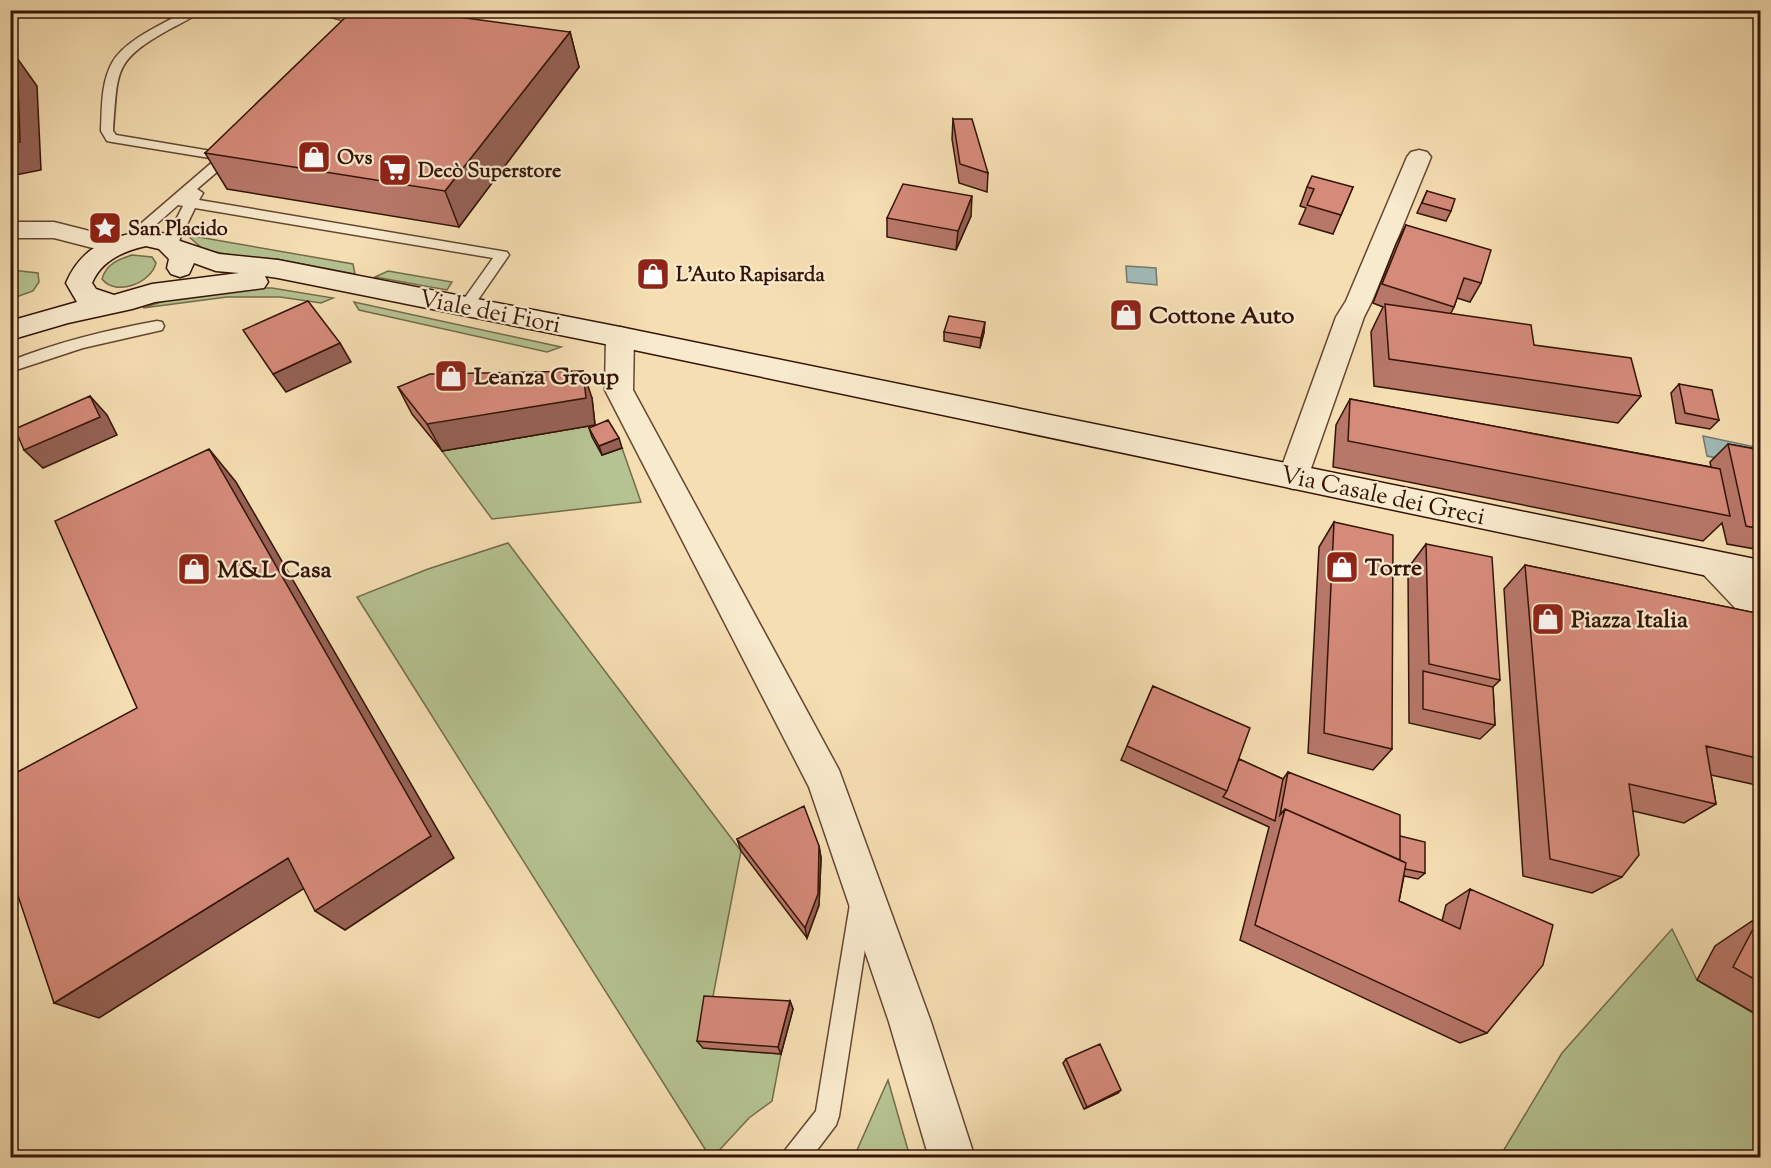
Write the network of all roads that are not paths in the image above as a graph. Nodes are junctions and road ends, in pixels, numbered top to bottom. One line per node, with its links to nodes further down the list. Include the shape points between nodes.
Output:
1 (197, 10): 5 (lane, via 133,47 119,60 113,77 107,131 112,138 129,142)
2 (312, 10): 3 (lane, via 357,20 360,27)
3 (350, 38)
4 (243, 142): 5 (lane)
5 (226, 157): 7 (lane)
6 (1419, 157): 23 (street, via 1359,301 1361,319)
7 (184, 202): 10 (lane); 11 (lane); 16 (lane, via 502,255)
8 (10, 230): 10 (street, via 54,230)
9 (10, 240): 12 (street, via 74,258)
10 (122, 244): 11 (street, via 146,239); 12 (street, via 93,259)
11 (174, 246): 13 (street, via 216,262 278,268); 14 (street, via 182,258 179,269)
12 (80, 275): 15 (street, via 79,288 85,296); 17 (street, via 62,291)
13 (359, 285): 14 (street, via 235,282); 16 (street, Viale dei Fiori)
14 (152, 293): 15 (street)
15 (111, 303): 19 (street)
16 (466, 306): 20 (street, Viale dei Fiori)
17 (10, 318)
18 (157, 326): 21 (lane, via 108,334)
19 (10, 331)
20 (621, 337): 22 (street, Viale dei Fiori); 27 (street, via 620,390 826,782)
21 (10, 367)
22 (1005, 417): 23 (street, Via Casale dei Greci)
23 (1293, 477): 24 (street, Via Casale dei Greci)
24 (1714, 564): 25 (street, Via Casale dei Greci); 26 (street)
25 (1761, 574)
26 (1761, 616)
27 (863, 891): 28 (lane, via 827,1116); 29 (street, via 910,1022)
28 (795, 1158)
29 (952, 1158)

